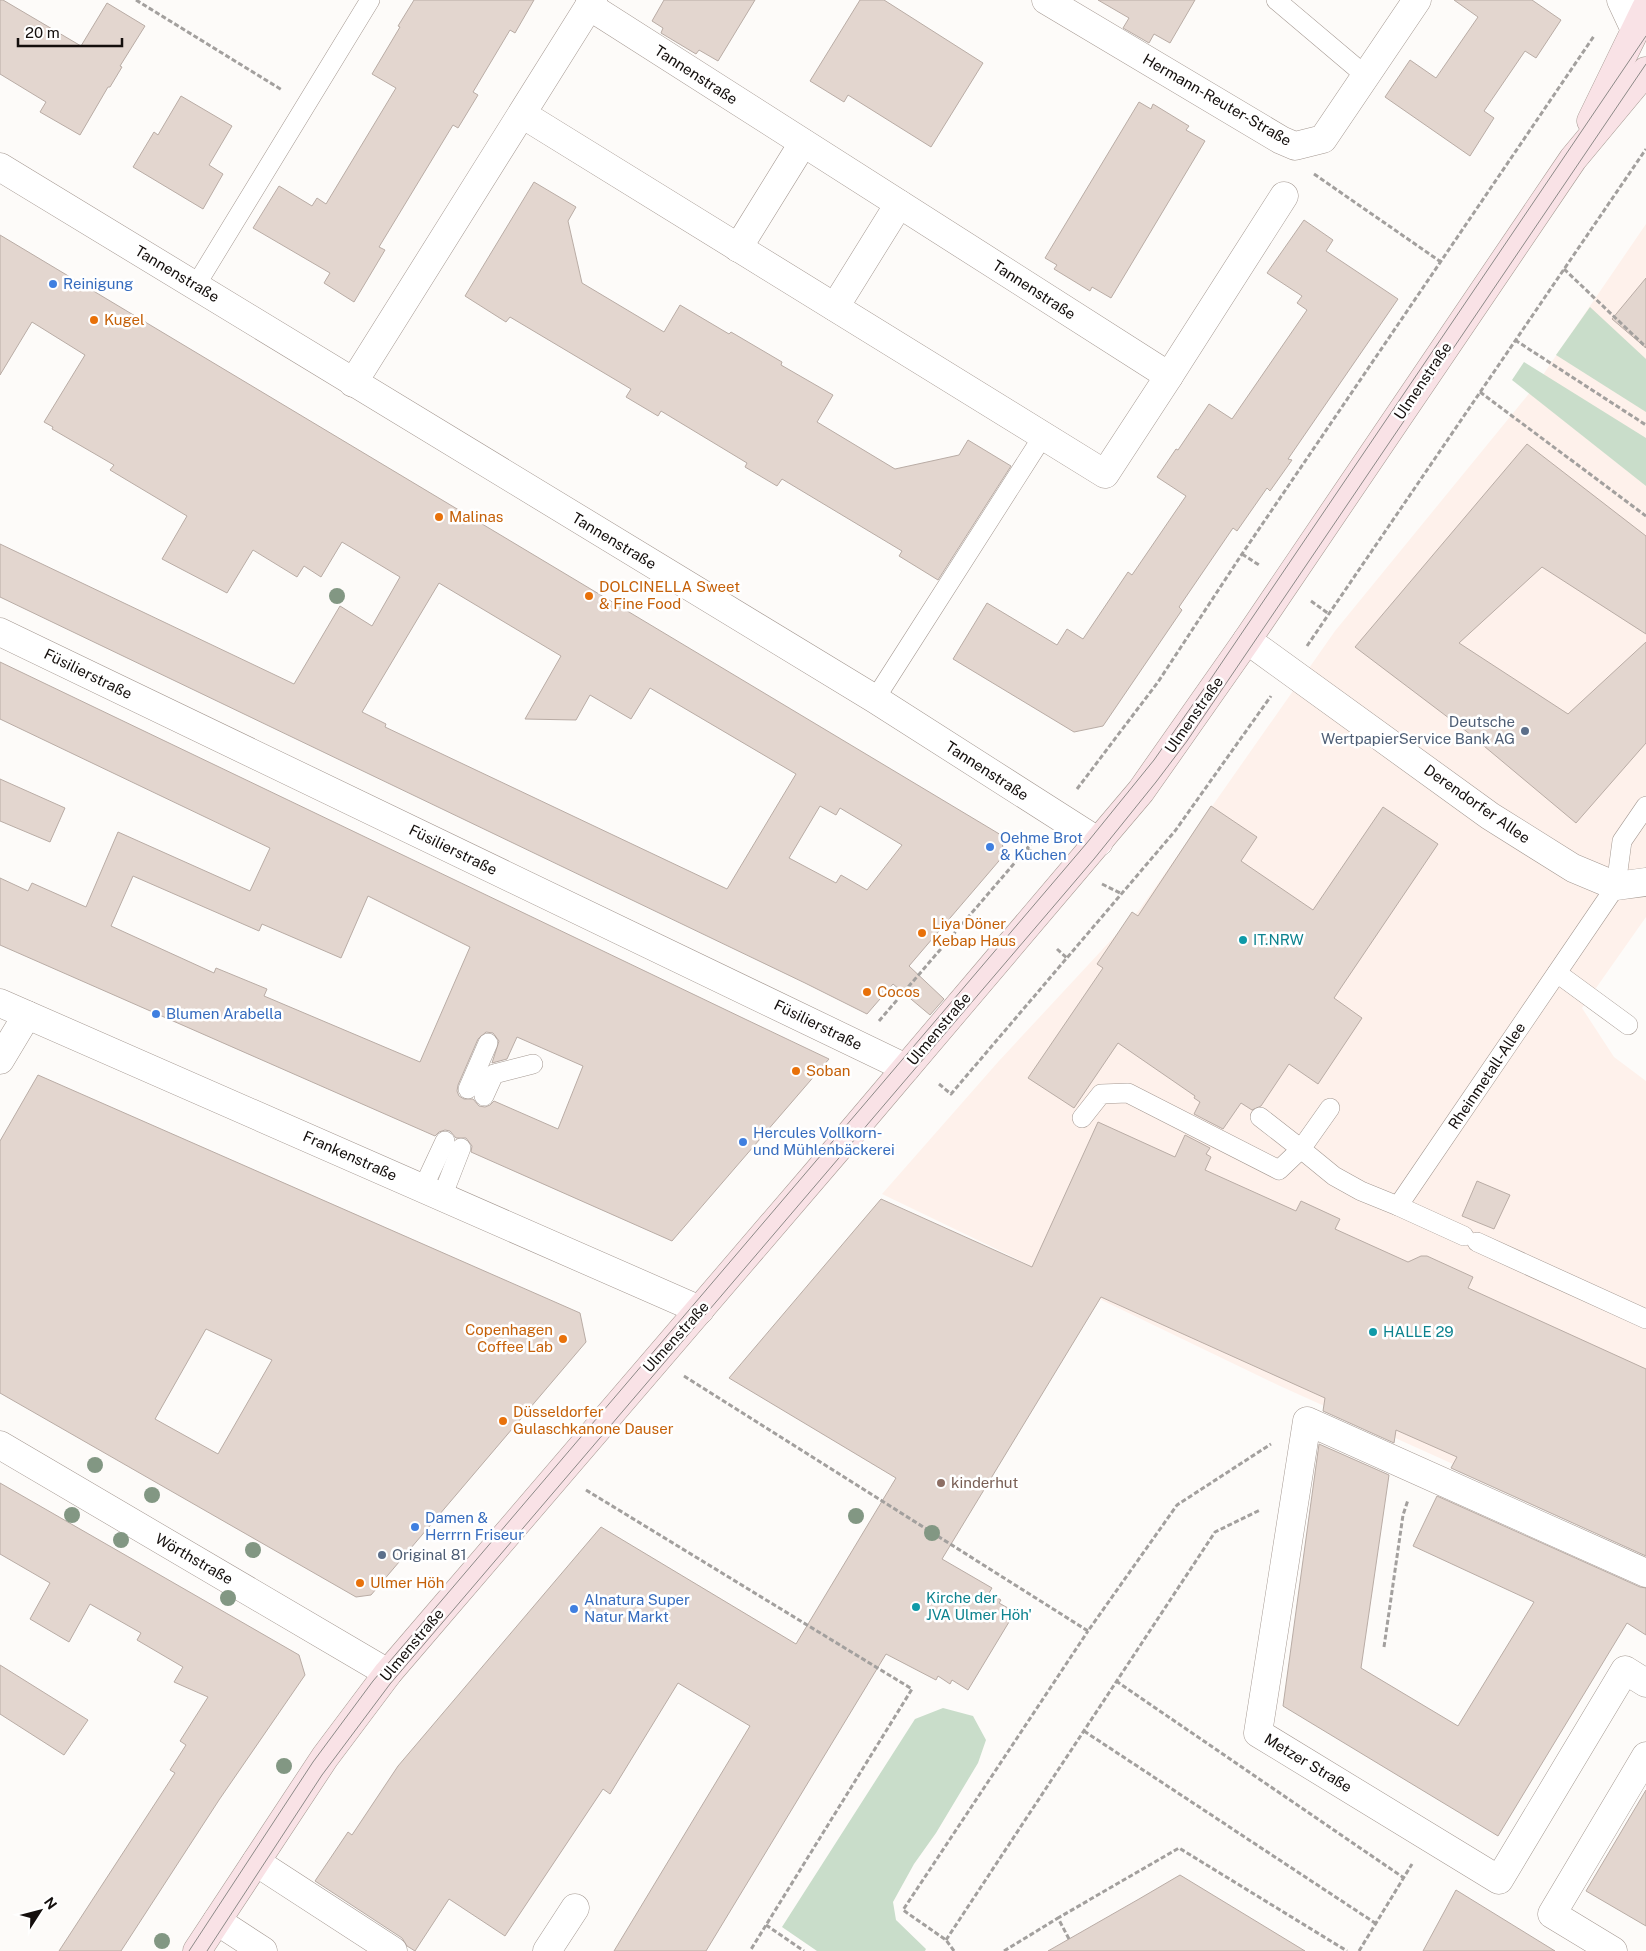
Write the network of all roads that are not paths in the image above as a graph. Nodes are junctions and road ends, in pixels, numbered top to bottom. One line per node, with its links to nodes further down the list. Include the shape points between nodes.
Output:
1 (370, 0): 17 (lane)
2 (1046, 0): 9 (street, Hermann-Reuter-Straße, via 1295,146 1323,139)
3 (1276, 0): 9 (lane)
4 (1417, 0): 9 (street, Hermann-Reuter-Straße)
5 (1621, 0): 7 (street)
6 (591, 3): 10 (street, Tannenstraße); 11 (street, Tannenstraße)
7 (1640, 19): 12 (main road, Ulmenstraße)
8 (1646, 71): 12 (main road, Ulmenstraße)
9 (1366, 76)
10 (522, 114): 16 (street); 20 (street, Tannenstraße)
11 (803, 143): 15 (street, Tannenstraße); 16 (street)
12 (1573, 159): 23 (main road, Ulmenstraße)
13 (0, 167): 17 (street, Tannenstraße)
14 (1284, 196): 19 (street)
15 (899, 204): 18 (street); 19 (street, Tannenstraße)
16 (738, 248): 18 (street)
17 (196, 286): 20 (street, Tannenstraße)
18 (835, 308): 21 (street)
19 (1169, 376): 21 (street, via 1105,474)
20 (353, 382): 24 (street, Tannenstraße)
21 (1043, 436): 24 (lane)
22 (0, 632): 36 (street, Füsilierstraße)
23 (1247, 640): 26 (main road, Ulmenstraße, via 1141,791); 28 (street, Derendorfer Allee, via 1490,816 1573,868)
24 (875, 699): 26 (street, Tannenstraße)
25 (1646, 806): 28 (lane, via 1622,841)
26 (1099, 842): 36 (main road, Ulmenstraße)
27 (1646, 882): 28 (street)
28 (1616, 886): 29 (lane, Rheinmetall-Allee)
29 (1557, 973): 32 (lane); 43 (lane, Rheinmetall-Allee)
30 (0, 1003): 31 (street, Frankenstraße)
31 (27, 1015): 34 (street); 42 (street, Frankenstraße)
32 (1628, 1025)
33 (488, 1043): 35 (lane, via 476,1093 494,1074)
34 (0, 1060)
35 (534, 1064)
36 (906, 1068): 44 (main road, Ulmenstraße)
37 (1330, 1108): 41 (lane)
38 (1260, 1117): 41 (lane)
39 (1082, 1118): 41 (lane, via 1101,1094 1128,1092 1279,1170)
40 (453, 1144): 42 (lane)
41 (1301, 1149): 43 (lane, via 1334,1176)
42 (432, 1192): 44 (street, Frankenstraße)
43 (1398, 1206): 45 (lane)
44 (700, 1310): 48 (main road, Ulmenstraße)
45 (1646, 1319)
46 (0, 1446): 48 (street, Wörthstraße)
47 (1646, 1573): 49 (street, Metzer Straße, via 1307,1421 1258,1733 1499,1880 1625,1670)
48 (388, 1673): 51 (main road, Ulmenstraße, via 325,1757)
49 (1646, 1683)
50 (1646, 1756): 58 (street, via 1552,1914)
51 (256, 1862): 53 (main road, Ulmenstraße); 56 (street)
52 (575, 1908): 57 (street)
53 (217, 1921): 54 (main road, Ulmenstraße); 55 (street)
54 (197, 1951)
55 (263, 1951)
56 (393, 1951)
57 (547, 1951)
58 (1613, 1951)

